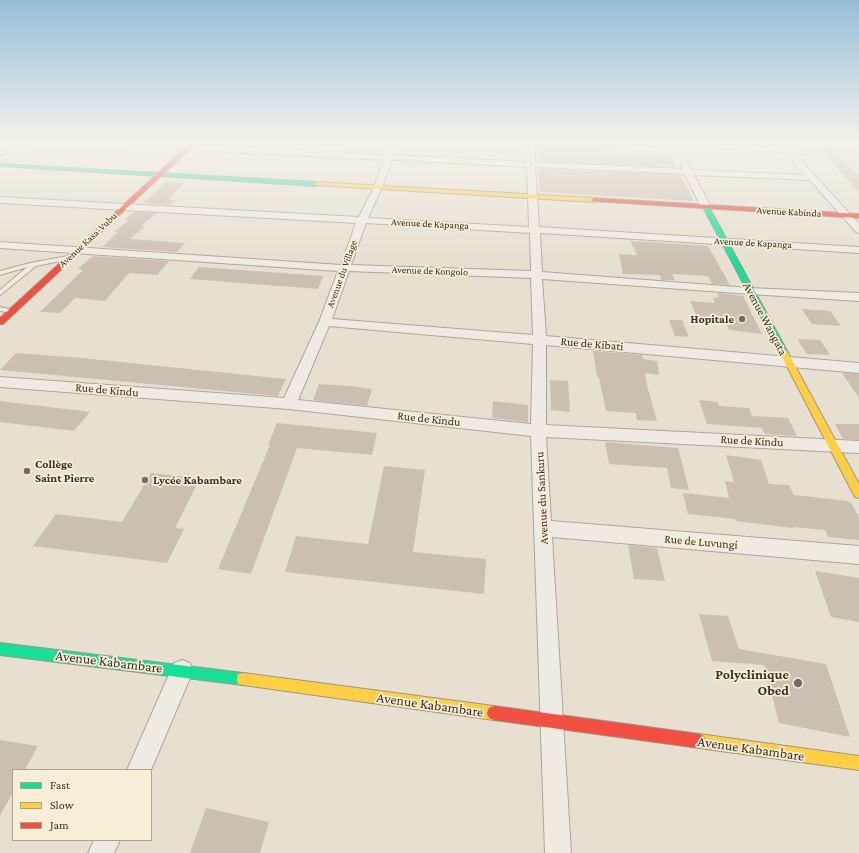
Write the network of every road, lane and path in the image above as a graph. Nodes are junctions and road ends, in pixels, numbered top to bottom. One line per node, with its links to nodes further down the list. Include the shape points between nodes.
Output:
1 (150, 183): 10 (street, Avenue Kasa-Vubu)
2 (308, 183): 7 (street, Avenue Kabinda)
3 (380, 183): 7 (street, Avenue du Village)
4 (532, 183): 8 (street, Avenue du Sankuru)
5 (694, 183): 11 (street, Avenue Wangata)
6 (816, 183): 12 (street)
7 (378, 187): 8 (street, Avenue Kabinda); 14 (street, Avenue du Village)
8 (533, 197): 11 (street, Avenue Kabinda); 15 (street, Avenue du Sankuru)
9 (0, 200): 10 (street, Avenue de Kapanga)
10 (123, 207): 14 (street, Avenue de Kapanga); 19 (street, Avenue Kasa-Vubu)
11 (706, 207): 12 (street, Avenue Kabinda); 17 (street, Avenue Wangata)
12 (845, 215): 13 (street, Avenue Kabinda); 16 (street)
13 (859, 216)
14 (362, 221): 15 (street, Avenue de Kapanga); 23 (street, Avenue du Village)
15 (533, 230): 17 (street, Avenue de Kapanga); 25 (street, Avenue du Sankuru)
16 (859, 230)
17 (724, 242): 20 (street, Avenue de Kapanga); 26 (street, Avenue Wangata)
18 (0, 245): 19 (street, Avenue de Kongolo)
19 (77, 250): 21 (street, Avenue Kasa-Vubu); 23 (street, Avenue de Kongolo)
20 (859, 250)
21 (68, 258): 22 (lane); 30 (street, Avenue Kasa-Vubu)
22 (34, 265): 24 (lane); 27 (lane)
23 (344, 268): 25 (street, Avenue de Kongolo); 32 (street, Avenue du Village)
24 (0, 273)
25 (538, 275): 26 (street, Avenue de Kongolo); 33 (street, Avenue du Sankuru)
26 (750, 291): 28 (street, Avenue de Kongolo); 34 (street, Avenue Wangata)
27 (0, 293)
28 (859, 297)
29 (0, 309): 30 (lane)
30 (12, 310): 31 (street, Avenue Kasa-Vubu)
31 (0, 322)
32 (325, 322): 33 (street, Rue de Kibati); 37 (street, Avenue du Village)
33 (540, 340): 34 (street, Rue de Kibati); 38 (street, Avenue du Sankuru)
34 (788, 362): 35 (street, Rue de Kibati); 39 (street, Avenue Wangata)
35 (859, 368)
36 (0, 382): 37 (street, Rue de Kindu)
37 (289, 404): 38 (street, Rue de Kindu)
38 (538, 431): 39 (street, Rue de Kindu); 42 (street, Avenue du Sankuru)
39 (832, 445): 40 (street, Rue de Kindu); 41 (street, Avenue Wangata)
40 (859, 447)
41 (859, 494)
42 (543, 528): 43 (street, Rue de Luvungi); 46 (street, Avenue du Sankuru)
43 (859, 555)
44 (0, 650): 45 (street, Avenue Kabambare)
45 (182, 671): 46 (street, Avenue Kabambare); 48 (street)
46 (550, 722): 47 (street, Avenue Kabambare); 51 (street, Avenue du Sankuru)
47 (859, 763)
48 (139, 769)
49 (107, 841): 50 (street)
50 (101, 853)
51 (558, 853)

